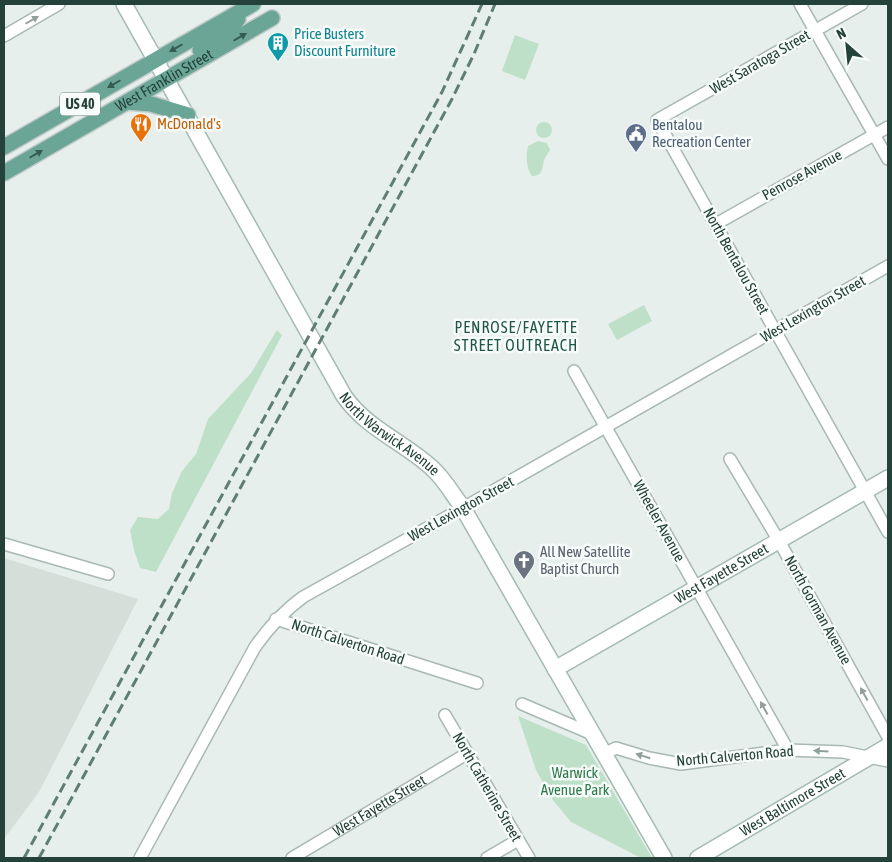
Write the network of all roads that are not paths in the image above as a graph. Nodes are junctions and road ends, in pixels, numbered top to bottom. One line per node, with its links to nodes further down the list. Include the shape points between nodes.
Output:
1 (59, 4): 8 (street, one-way to 1)
2 (124, 4): 9 (street, North Warwick Avenue)
3 (800, 4): 7 (street)
4 (862, 4): 7 (street, West Saratoga Street)
5 (251, 5): 9 (main road, West Franklin Street / US 40, one-way to 9); 10 (main road, via 233,26 175,68)
6 (272, 18): 10 (main road, West Franklin Street / US 40, one-way to 6)
7 (815, 30): 13 (street, West Saratoga Street); 15 (street)
8 (4, 36)
9 (156, 60): 10 (street, North Warwick Avenue); 16 (main road, West Franklin Street / US 40, one-way to 16)
10 (167, 79): 11 (main road, West Franklin Street / US 40); 12 (street, North Warwick Avenue)
11 (127, 102): 12 (main road, via 151,104); 18 (main road, West Franklin Street / US 40, one-way to 11)
12 (188, 114): 27 (street, North Warwick Avenue, via 347,401 378,431 433,469)
13 (657, 120): 19 (street, North Bentalou Street)
14 (888, 127): 15 (street, Penrose Avenue)
15 (874, 134): 17 (street); 19 (street, Penrose Avenue)
16 (4, 148)
17 (888, 160)
18 (4, 173)
19 (716, 224): 21 (street, North Bentalou Street)
20 (888, 266): 21 (street, West Lexington Street)
21 (775, 331): 23 (street, West Lexington Street); 26 (street, North Bentalou Street)
22 (574, 371): 23 (street, Wheeler Avenue)
23 (606, 427): 27 (street, West Lexington Street); 32 (street, Wheeler Avenue)
24 (730, 459): 29 (street, North Gorman Avenue)
25 (888, 478): 26 (street, West Fayette Street)
26 (865, 491): 28 (street, North Bentalou Street); 29 (street, West Fayette Street)
27 (463, 508): 33 (street, West Lexington Street, via 303,597); 34 (street, North Warwick Avenue)
28 (888, 532)
29 (779, 541): 32 (street, West Fayette Street); 39 (street, North Gorman Avenue, one-way to 29)
30 (4, 544): 31 (street)
31 (108, 574)
32 (696, 588): 34 (street, West Fayette Street); 41 (street, Wheeler Avenue, one-way to 32)
33 (276, 619): 35 (street, North Calverton Road); 47 (street, West Lexington Street, via 243,666)
34 (555, 669): 38 (street, North Warwick Avenue)
35 (477, 683)
36 (522, 704): 38 (street)
37 (445, 715): 42 (street, North Catherine Street)
38 (592, 734): 43 (street, North Warwick Avenue)
39 (888, 737)
40 (888, 746): 44 (street, West Baltimore Street)
41 (788, 750): 43 (street, North Calverton Road, one-way to 43, via 681,764 616,748); 44 (street, North Calverton Road, one-way to 41, via 843,752)
42 (468, 753): 46 (street, North Catherine Street); 48 (street, West Fayette Street)
43 (604, 754): 51 (street, North Warwick Avenue)
44 (870, 757): 45 (street, North Calverton Road); 52 (street, West Baltimore Street)
45 (888, 760)
46 (518, 840): 49 (street); 50 (street, North Catherine Street)
47 (140, 858)
48 (292, 858)
49 (487, 858)
50 (529, 858)
51 (664, 858)
52 (698, 858)

